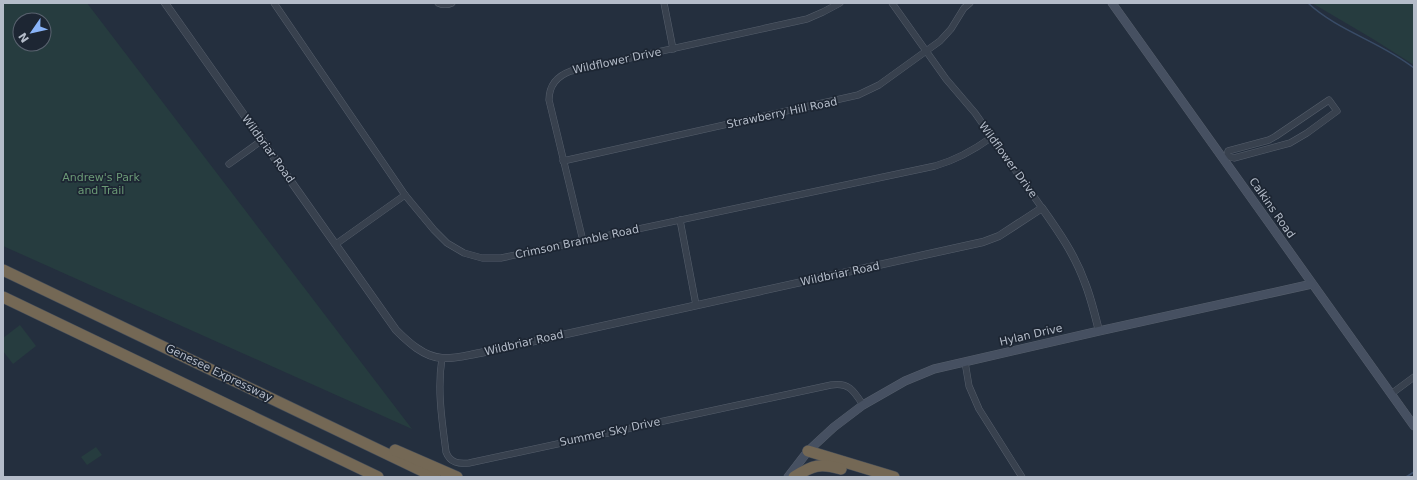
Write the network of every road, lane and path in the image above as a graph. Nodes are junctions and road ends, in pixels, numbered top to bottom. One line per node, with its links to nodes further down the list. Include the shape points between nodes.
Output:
1 (165, 3): 13 (street, Wildbriar Road)
2 (274, 3): 17 (street, Crimson Bramble Road)
3 (438, 3): 4 (street)
4 (452, 3)
5 (664, 3): 10 (street)
6 (840, 3): 10 (street, Wildflower Drive, via 807,19)
7 (892, 3): 11 (street, Wildflower Drive)
8 (970, 3): 11 (street, Strawberry Hill Road, via 940,41)
9 (1112, 3): 14 (main road, Calkins Road)
10 (673, 49): 15 (street, Wildflower Drive, via 571,71 555,80 550,88 549,100)
11 (926, 52): 12 (street, Wildflower Drive); 15 (street, Strawberry Hill Road, via 879,84 846,99)
12 (992, 137): 18 (street, Wildflower Drive); 19 (street, Crimson Bramble Road, via 967,154 935,166)
13 (261, 141): 16 (street); 21 (street, Wildbriar Road)
14 (1225, 157): 14 (street, via 1234,158 1290,143 1337,111 1329,100 1269,140 1228,150); 23 (main road, Calkins Road)
15 (563, 161): 20 (street, Wildflower Drive)
16 (229, 164)
17 (404, 195): 20 (street, Crimson Bramble Road, via 440,236 455,248 472,256 501,258); 21 (street)
18 (1042, 208): 25 (street, Wildbriar Road, via 999,236 983,242); 26 (street, Wildflower Drive, via 1076,262)
19 (680, 220): 20 (street, Crimson Bramble Road); 25 (street)
20 (583, 241)
21 (336, 244): 27 (street, Wildbriar Road, via 396,330 418,349)
22 (3, 270): 32 (highway, Genesee Expressway)
23 (1312, 284): 26 (main road, Hylan Drive); 30 (main road, Calkins Road)
24 (3, 297): 35 (highway)
25 (696, 305): 27 (street, Wildbriar Road, via 474,354)
26 (1099, 330): 28 (main road, Hylan Drive)
27 (442, 358): 31 (street, Summer Sky Drive, via 439,388 446,452 450,460 459,464 831,385 849,387)
28 (965, 362): 31 (main road, Hylan Drive, via 934,369 905,381); 42 (street, via 970,386 979,409)
29 (1414, 377): 30 (street)
30 (1391, 394): 33 (main road, Calkins Road)
31 (863, 405): 34 (main road, Hylan Drive)
32 (287, 406): 36 (highway, Genesee Expressway); 37 (highway)
33 (1414, 426)
34 (808, 451): 38 (main road, Hylan Drive); 41 (highway)
35 (378, 477)
36 (435, 477)
37 (457, 477)
38 (788, 477)
39 (794, 477): 40 (highway, via 819,465 828,465)
40 (871, 477)
41 (894, 477)
42 (1022, 477)

